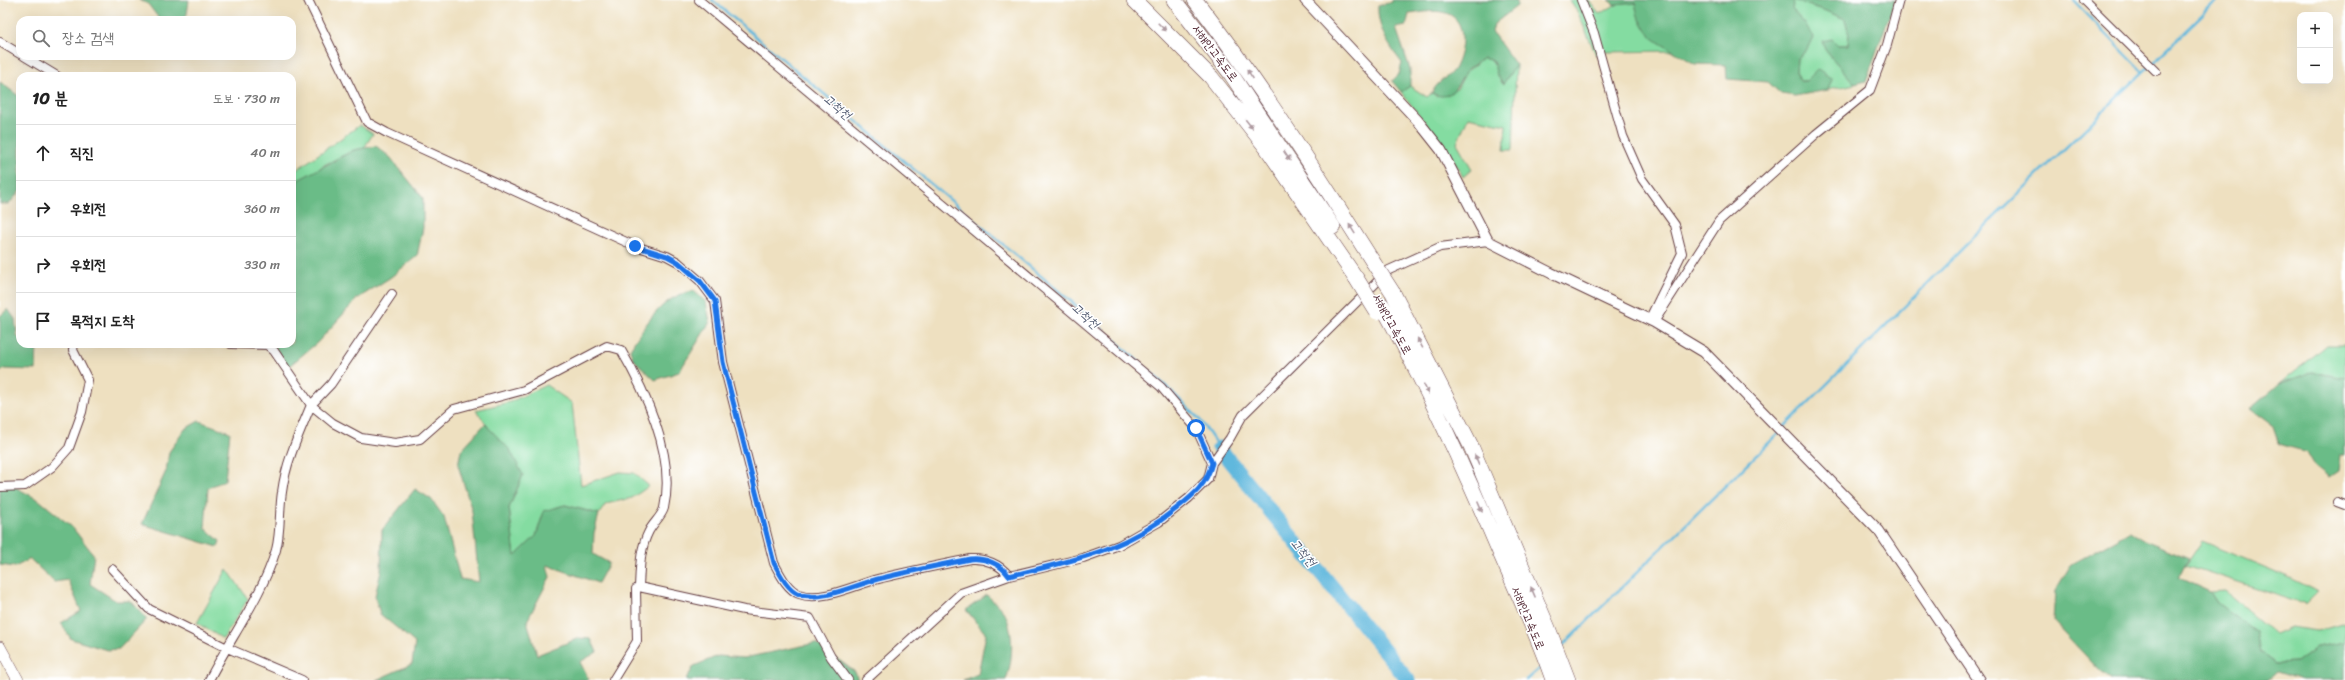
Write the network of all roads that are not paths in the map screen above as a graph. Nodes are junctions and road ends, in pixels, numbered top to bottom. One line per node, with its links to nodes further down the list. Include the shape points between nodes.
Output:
1 (308, 0): 25 (street, via 367,122 635,246 667,256 700,281 715,301 723,362 774,563 786,584 798,593 810,597 848,590 880,578 980,558 1003,568)
2 (699, 0): 22 (street, via 1161,387 1196,428)
3 (1134, 0): 16 (highway, one-way to 16, via 1211,77)
4 (1174, 0): 16 (highway, 서해안고속도로, one-way to 16, via 1231,74)
5 (1195, 0): 16 (highway, 서해안고속도로, one-way to 5, via 1313,167 1245,66)
6 (1581, 0): 18 (street, via 1594,33 1623,136 1642,180 1675,225 1682,253)
7 (1899, 0): 18 (street, via 1887,45 1870,90 1816,134 1719,221)
8 (2084, 0): 13 (street)
9 (1309, 2): 15 (street, via 1418,121 1441,150)
10 (0, 42): 11 (street)
11 (16, 52)
12 (31, 60): 14 (street)
13 (2152, 67)
14 (50, 72)
15 (1488, 241): 18 (street, via 1550,274); 22 (street, via 1440,247 1389,270 1242,415)
16 (1364, 271): 29 (highway, 서해안고속도로, one-way to 29, bridge, via 1380,309 1413,362 1460,460); 36 (highway, 서해안고속도로, one-way to 16, bridge, via 1471,446 1393,293)
17 (392, 294): 21 (street, via 331,384)
18 (1652, 321): 37 (street, via 1704,352 1879,531)
19 (73, 348): 23 (street, via 88,380 82,412 69,448 52,467 25,486)
20 (270, 348): 21 (street)
21 (311, 405): 28 (street, via 288,459 276,548 253,602); 34 (street, via 332,424 361,438 395,443 420,439 454,409 524,390 607,346 620,350 631,368 661,437 666,474 664,509 649,531 640,558 639,587 744,610 810,618 831,657)
22 (1214, 460): 25 (street, via 1208,479 1189,498 1159,522 1119,546 1083,558)
23 (0, 487)
24 (112, 569): 28 (street, via 149,609)
25 (1009, 576): 35 (street, via 961,592)
26 (636, 589): 33 (street, via 637,641)
27 (0, 647): 30 (main road)
28 (225, 647): 31 (street); 32 (street)
29 (1551, 676)
30 (18, 680)
31 (209, 680)
32 (302, 680)
33 (613, 680)
34 (848, 680)
35 (866, 680)
36 (1568, 680)
37 (1979, 680)

